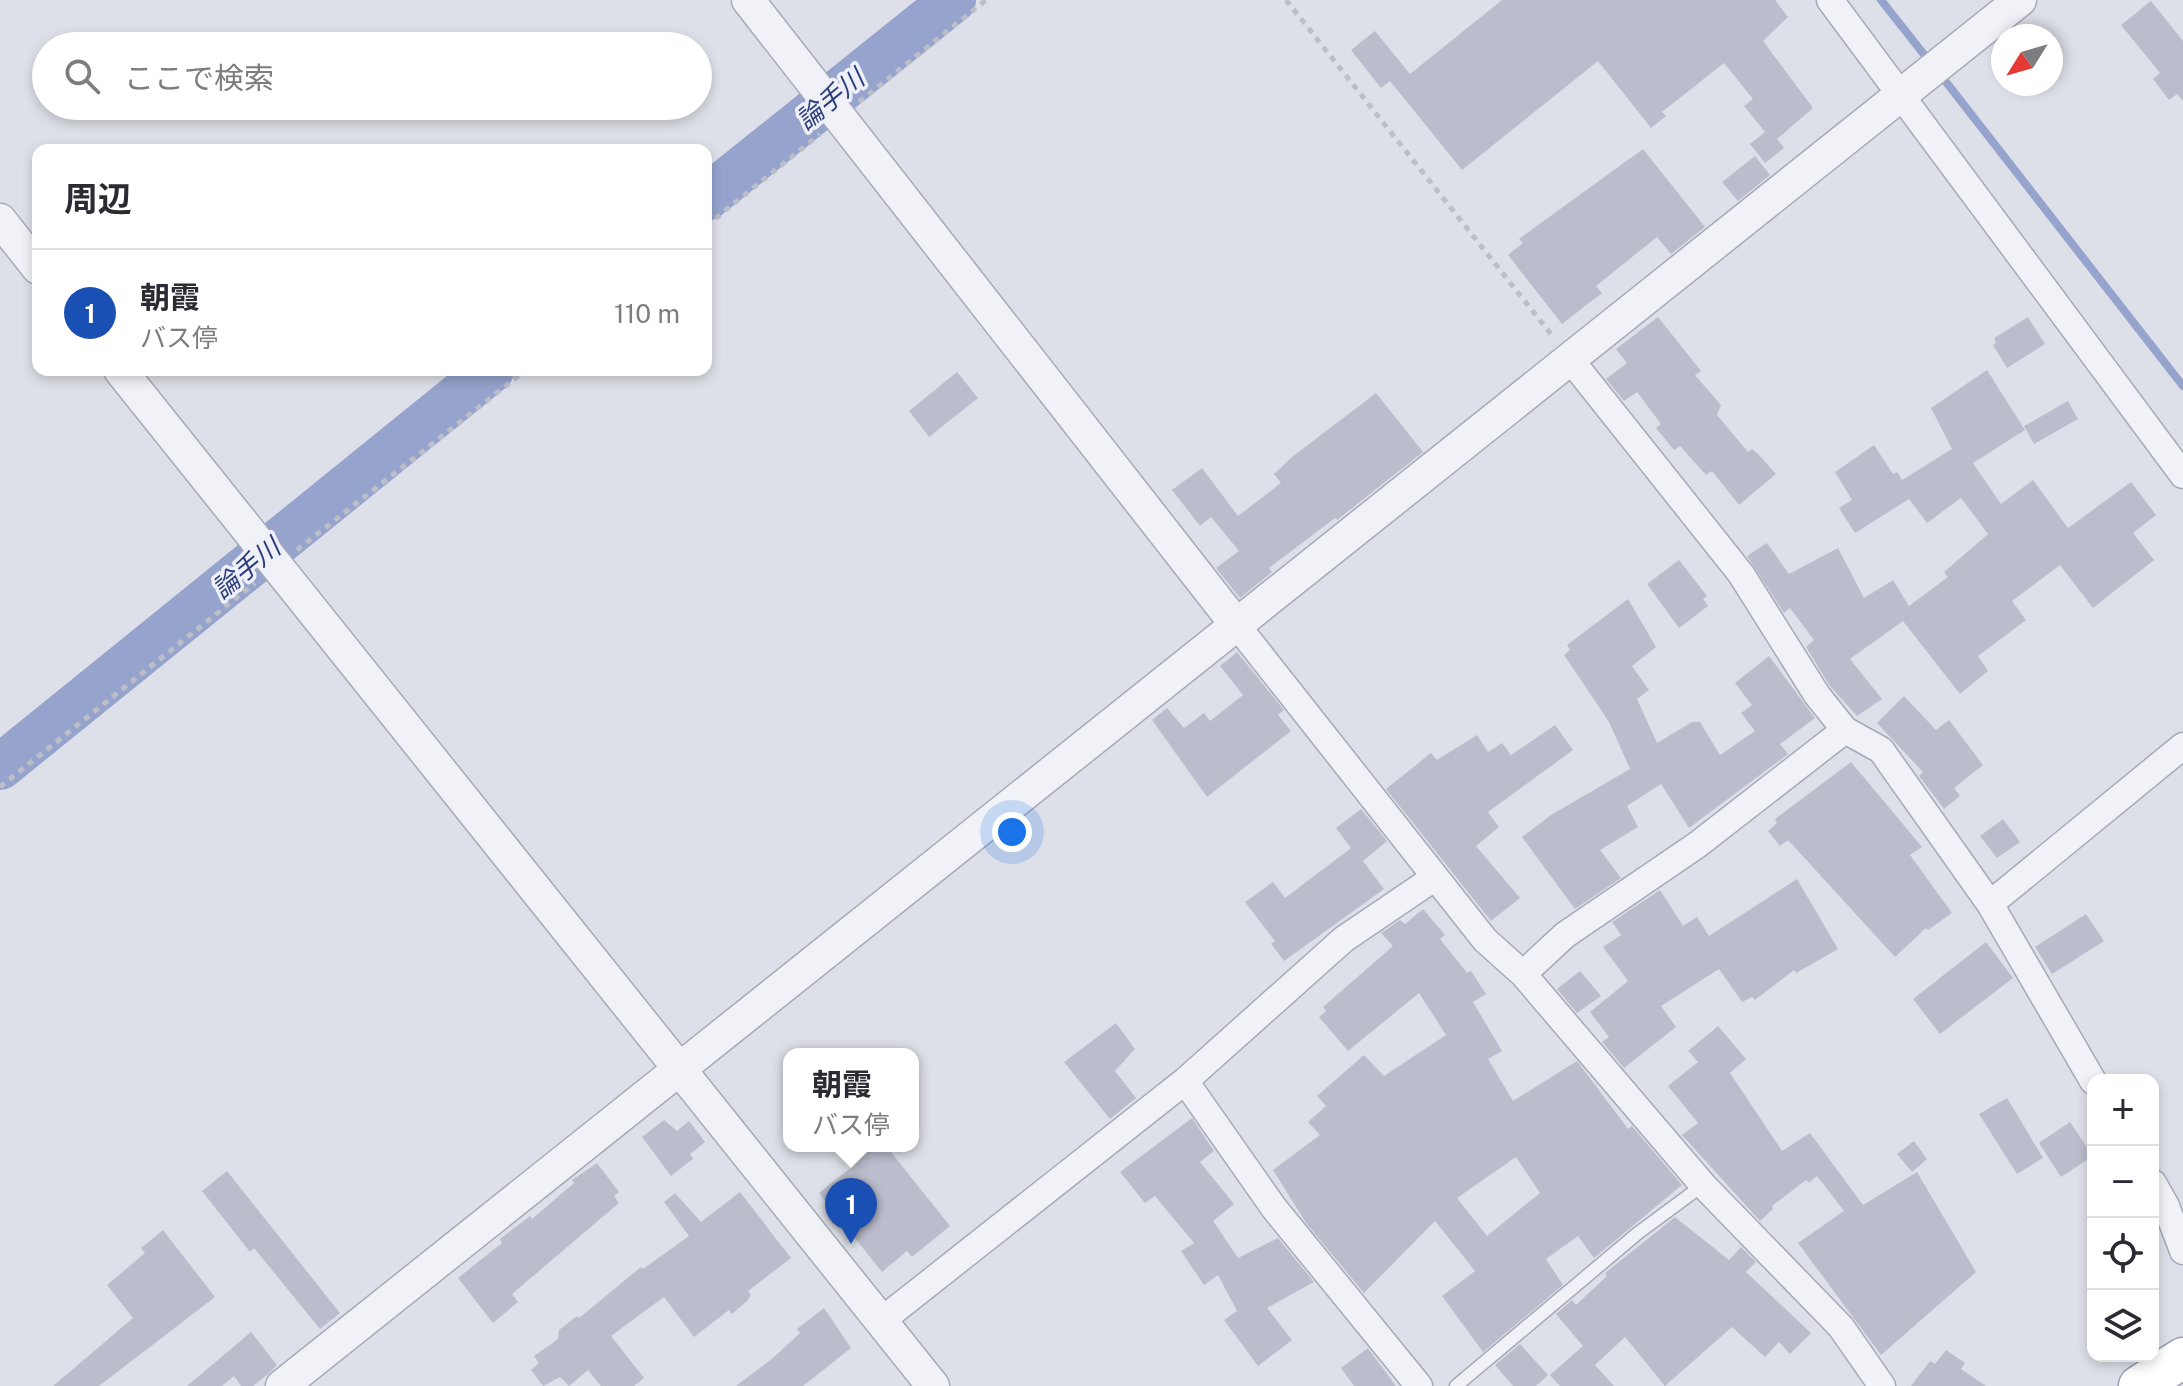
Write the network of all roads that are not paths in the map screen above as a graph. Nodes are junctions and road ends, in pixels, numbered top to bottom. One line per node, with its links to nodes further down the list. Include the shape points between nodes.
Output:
1 (748, 0): 10 (street)
2 (1830, 0): 4 (street)
3 (2020, 0): 4 (street)
4 (1905, 90): 7 (street); 9 (street)
5 (0, 220): 6 (street)
6 (32, 260)
7 (1570, 359): 10 (street); 11 (street, via 1741,574)
8 (125, 376): 16 (street)
9 (2183, 475)
10 (1235, 623): 13 (street); 16 (street)
11 (1845, 730): 14 (street, via 1881,750); 15 (street, via 1697,845 1565,935)
12 (2183, 746): 14 (street)
13 (1434, 878): 15 (street, via 1485,940); 18 (street, via 1344,939)
14 (1990, 904): 17 (street)
15 (1523, 974): 19 (street)
16 (681, 1069): 22 (street); 24 (street)
17 (2089, 1074)
18 (1185, 1081): 22 (street); 26 (street, via 1274,1208)
19 (1703, 1185): 27 (lane); 28 (street, via 1841,1327)
20 (2159, 1194): 21 (street)
21 (2183, 1251)
22 (881, 1321): 25 (street)
23 (2183, 1358): 29 (main road)
24 (282, 1386)
25 (933, 1386)
26 (1419, 1386)
27 (1456, 1386)
28 (1882, 1386)
29 (2139, 1386)

